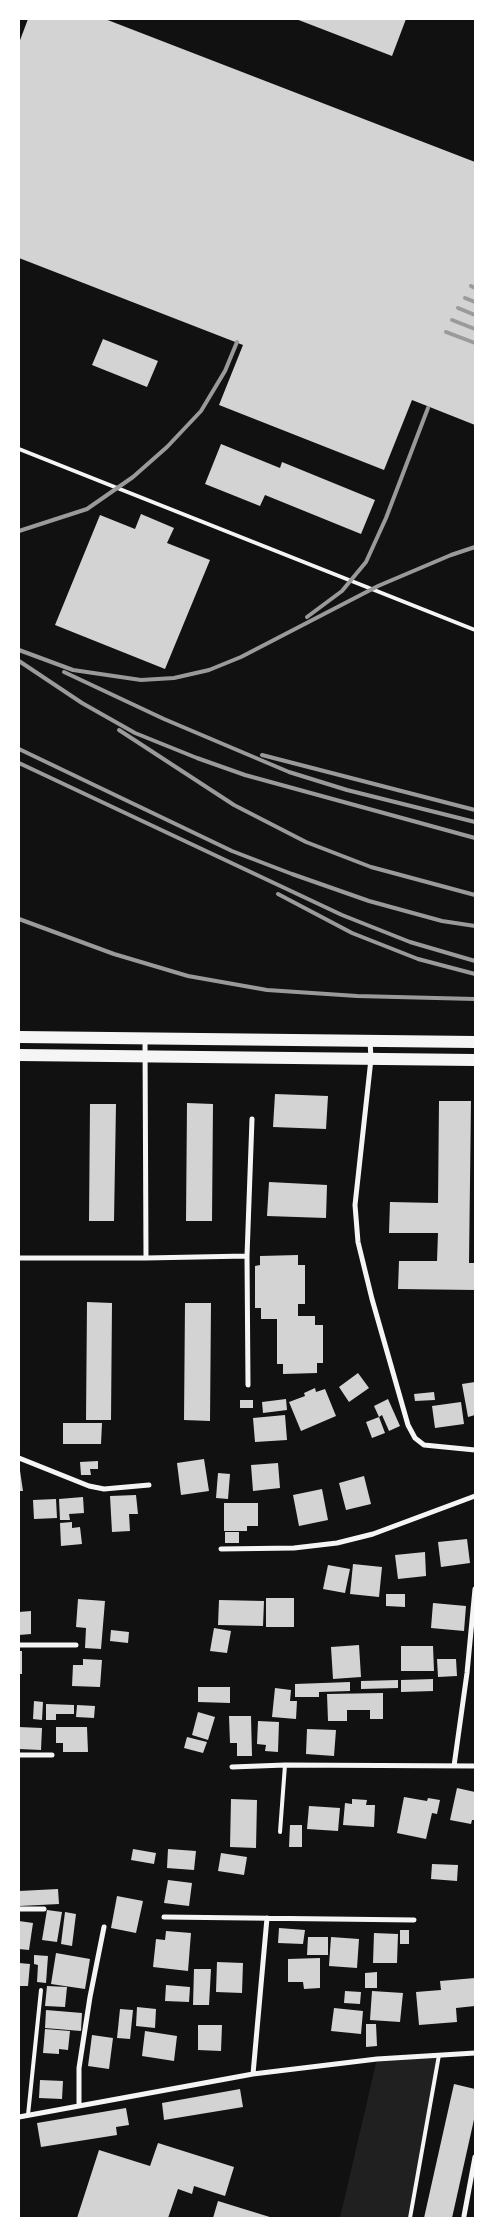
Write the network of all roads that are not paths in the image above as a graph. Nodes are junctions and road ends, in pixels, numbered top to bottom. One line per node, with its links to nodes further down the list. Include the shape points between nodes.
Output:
1 (19, 449): 2 (lane)
2 (475, 630)
3 (19, 1037): 4 (main road)
4 (144, 1038): 5 (main road); 8 (street)
5 (370, 1041): 6 (main road); 9 (street)
6 (475, 1042)
7 (19, 1055): 8 (main road)
8 (145, 1056): 9 (main road); 14 (street)
9 (371, 1058): 10 (main road); 16 (street, via 354,1205 358,1242 372,1299 408,1425 415,1438 424,1445)
10 (475, 1060)
11 (252, 1119): 12 (street)
12 (247, 1256): 14 (street); 15 (street)
13 (19, 1258): 14 (street)
14 (146, 1258)
15 (248, 1385)
16 (475, 1450)
17 (19, 1458): 18 (street, via 89,1486)
18 (149, 1485)
19 (475, 1496): 20 (street, via 373,1534 337,1543 294,1548)
20 (221, 1549)
21 (475, 1588): 27 (street)
22 (19, 1644): 23 (street)
23 (76, 1645)
24 (19, 1755): 25 (street)
25 (52, 1755)
26 (285, 1765): 27 (street); 29 (street); 30 (lane)
27 (454, 1766): 28 (street)
28 (475, 1766)
29 (232, 1767)
30 (280, 1832)
31 (19, 1909): 32 (street)
32 (44, 1909)
33 (164, 1917): 34 (street)
34 (267, 1918): 35 (street); 40 (street)
35 (414, 1920)
36 (104, 1927): 41 (street, via 79,2068)
37 (41, 1990): 42 (lane)
38 (475, 2053): 39 (street)
39 (439, 2055): 40 (street); 46 (lane)
40 (253, 2074): 41 (street)
41 (79, 2106): 42 (street)
42 (28, 2114): 43 (street)
43 (19, 2117)
44 (475, 2157): 45 (street)
45 (464, 2216)
46 (410, 2218)

